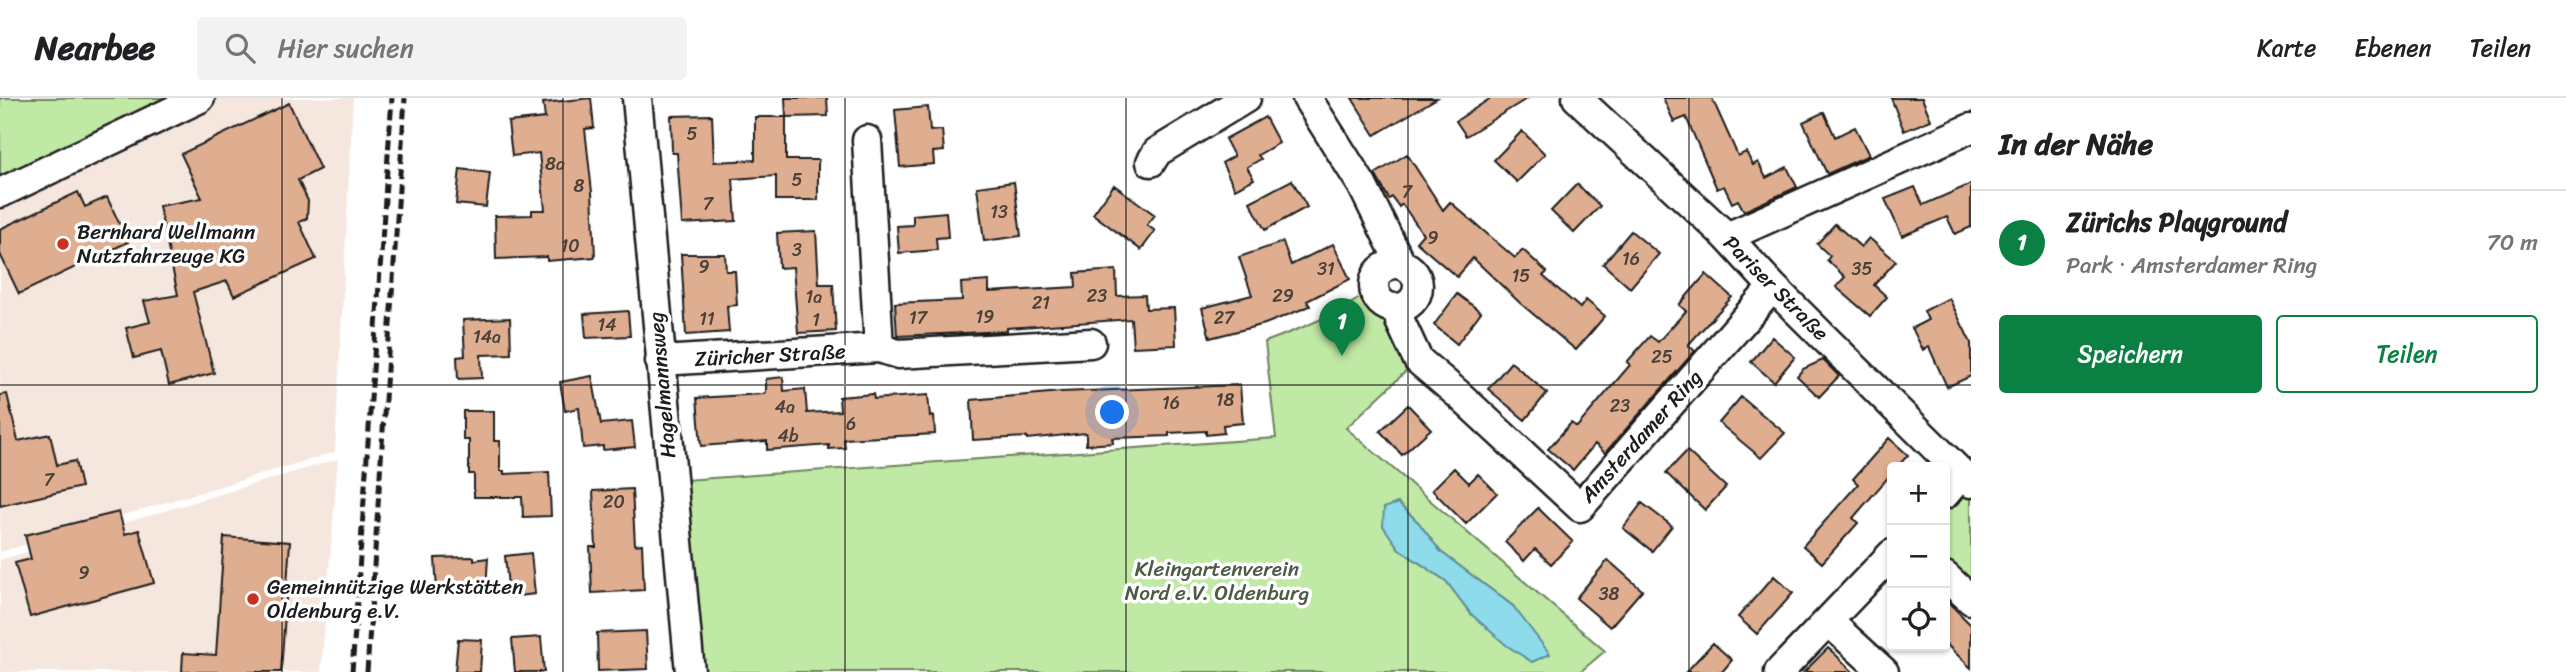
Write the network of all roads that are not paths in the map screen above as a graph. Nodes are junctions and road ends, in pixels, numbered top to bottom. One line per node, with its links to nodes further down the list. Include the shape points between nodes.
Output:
1 (200, 98): 9 (street)
2 (637, 98): 14 (street, Hagelmannsweg)
3 (1246, 98): 8 (street, via 1157,152)
4 (1307, 98): 11 (street, Amsterdamer Ring, via 1362,185 1401,264 1413,272 1418,287 1413,301 1399,308 1400,321 1418,360 1580,508)
5 (1577, 98): 10 (street, Pariser Straße)
6 (1971, 128): 10 (street)
7 (867, 140): 13 (street)
8 (1151, 162)
9 (0, 193)
10 (1727, 237): 11 (street, Pariser Straße)
11 (1773, 287): 15 (street, Pariser Straße)
12 (1091, 343): 13 (street, Züricher Straße, via 898,354)
13 (879, 348): 14 (street, Züricher Straße)
14 (660, 361): 20 (street, Hagelmannsweg)
15 (1959, 484)
16 (1887, 559): 19 (street)
17 (1950, 581): 18 (street)
18 (1971, 600)
19 (1828, 621): 21 (street); 22 (street)
20 (690, 672)
21 (1779, 672)
22 (1884, 672)

